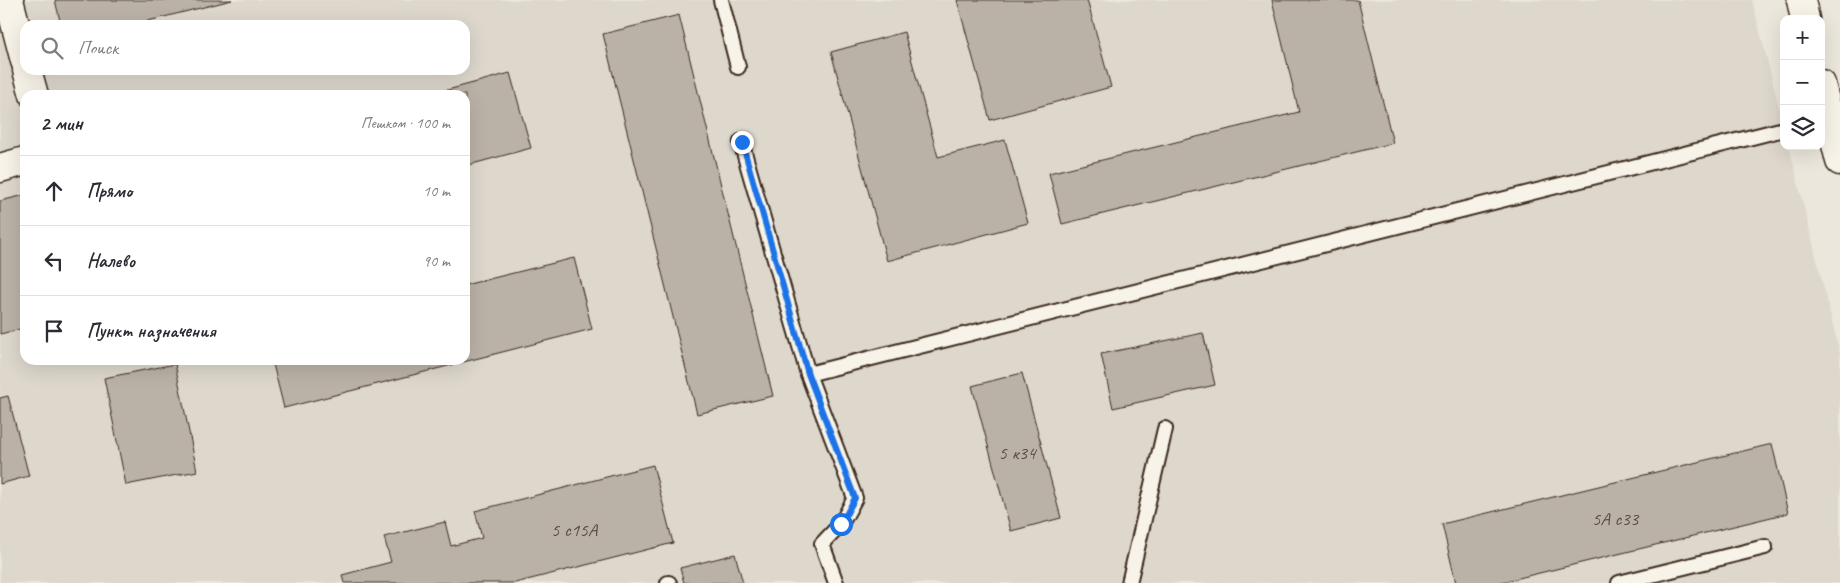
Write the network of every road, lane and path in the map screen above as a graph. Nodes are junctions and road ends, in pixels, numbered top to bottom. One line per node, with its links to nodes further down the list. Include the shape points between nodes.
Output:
1 (8, 0): 5 (street)
2 (721, 0): 6 (lane)
3 (1801, 0): 4 (street)
4 (1804, 15)
5 (20, 43)
6 (738, 67)
7 (28, 75): 8 (street)
8 (33, 90)
9 (1825, 119): 12 (street)
10 (1780, 130): 15 (lane)
11 (742, 142): 15 (lane)
12 (1840, 161)
13 (20, 163): 14 (street)
14 (0, 168)
15 (808, 374): 18 (lane, via 855,498 841,524 822,544)
16 (1165, 429): 19 (lane)
17 (1765, 547): 20 (lane)
18 (836, 583)
19 (1129, 583)
20 (1620, 583)

